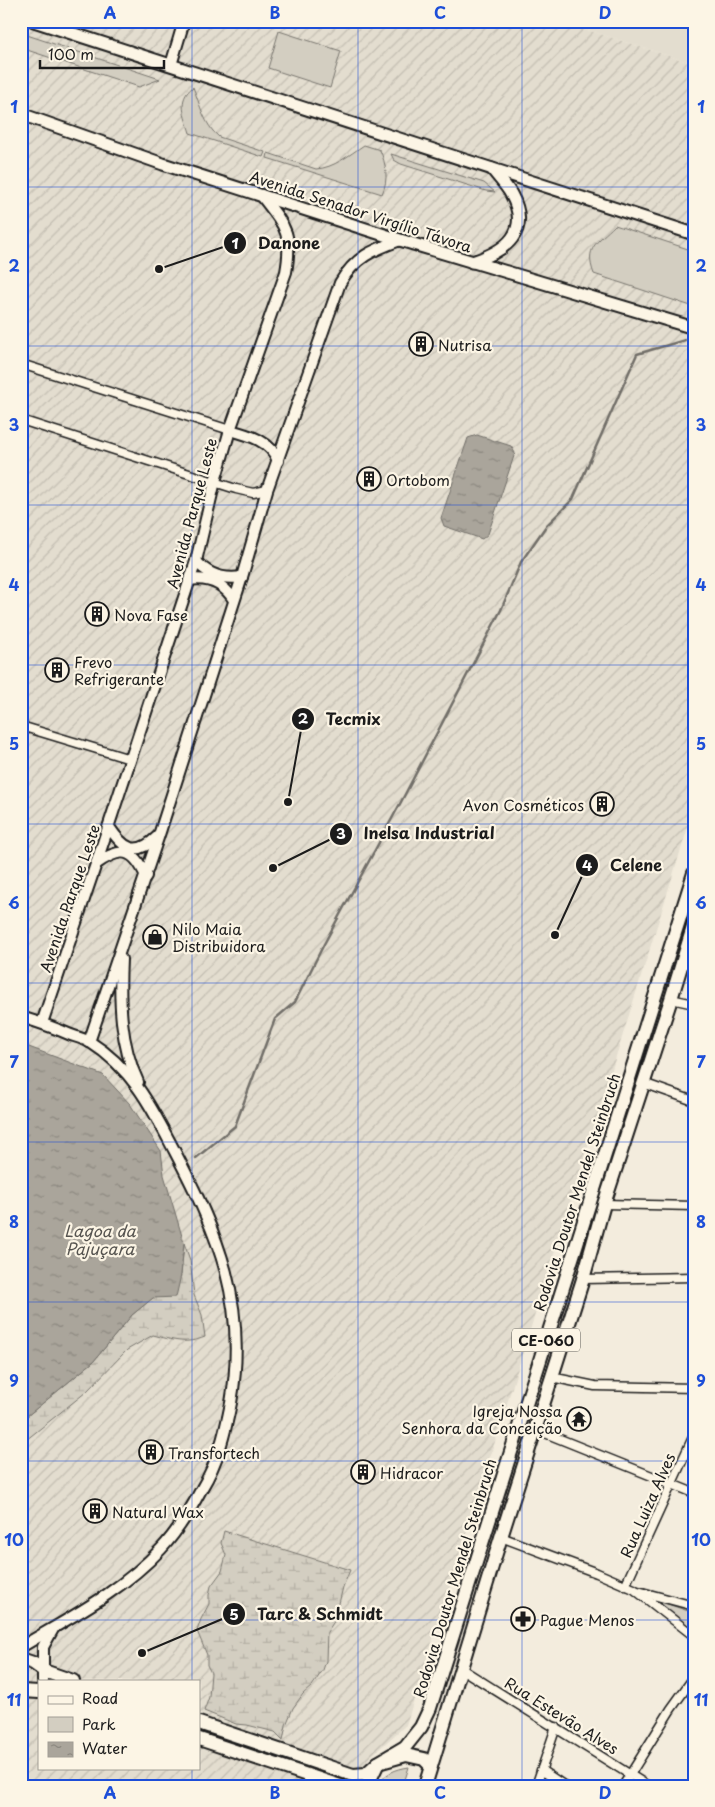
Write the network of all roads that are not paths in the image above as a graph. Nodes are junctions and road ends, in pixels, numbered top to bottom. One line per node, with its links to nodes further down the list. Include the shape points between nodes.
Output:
1 (34, 21): 3 (main road)
2 (184, 21): 3 (street)
3 (170, 65): 5 (main road)
4 (21, 114): 6 (main road, Avenida Senador Virgílio Távora)
5 (492, 169): 7 (main road); 9 (main road, via 510,192 516,207 516,232 500,251)
6 (261, 196): 8 (main road, Avenida Senador Virgílio Távora); 13 (street, Avenida Parque Leste, via 287,232 290,251 286,272)
7 (694, 234)
8 (400, 240): 9 (main road, Avenida Senador Virgílio Távora); 14 (street, via 358,259 347,270)
9 (472, 262): 10 (main road, Avenida Senador Virgílio Távora)
10 (694, 328)
11 (21, 364): 13 (street)
12 (21, 420): 15 (street)
13 (230, 430): 14 (street, via 261,441); 15 (street, Avenida Parque Leste)
14 (278, 461): 16 (street)
15 (215, 481): 16 (street, via 253,493); 17 (street, Avenida Parque Leste)
16 (267, 490): 18 (street)
17 (196, 561): 18 (street, via 216,576); 19 (street, Avenida Parque Leste)
18 (242, 577): 20 (street)
19 (190, 580): 20 (street, via 213,582 223,587); 22 (street, Avenida Parque Leste)
20 (234, 600): 24 (street)
21 (21, 726): 22 (street)
22 (130, 759): 23 (street, Avenida Parque Leste)
23 (108, 827): 24 (street, via 130,848 144,848); 25 (street, Avenida Parque Leste)
24 (159, 835): 27 (street)
25 (96, 864): 27 (street, via 110,854 124,853 136,859); 33 (street, Avenida Parque Leste)
26 (694, 874): 65 (main road, Rodovia Doutor Mendel Steinbruch / CE-060, via 430,1708 421,1727 405,1747)
27 (146, 876): 29 (street)
28 (694, 924): 30 (main road, Rodovia Doutor Mendel Steinbruch / CE-060)
29 (122, 947): 34 (street); 36 (street, via 122,1024 129,1057)
30 (671, 999): 31 (street); 35 (main road, Rodovia Doutor Mendel Steinbruch / CE-060)
31 (694, 1004)
32 (21, 1017): 33 (street)
33 (42, 1023): 34 (street)
34 (89, 1042): 36 (street, via 125,1072)
35 (643, 1083): 37 (street); 38 (main road, Rodovia Doutor Mendel Steinbruch / CE-060)
36 (144, 1094): 52 (street, via 200,1204 231,1289 236,1329 231,1399 221,1447 211,1472 167,1541 148,1562 116,1588)
37 (694, 1101)
38 (604, 1204): 39 (street); 41 (main road, Rodovia Doutor Mendel Steinbruch / CE-060)
39 (694, 1206)
40 (694, 1276): 41 (street)
41 (583, 1279): 42 (main road, Rodovia Doutor Mendel Steinbruch / CE-060)
42 (551, 1377): 43 (street, via 616,1388); 44 (main road, Rodovia Doutor Mendel Steinbruch / CE-060)
43 (694, 1388)
44 (535, 1429): 46 (street); 48 (main road, Rodovia Doutor Mendel Steinbruch / CE-060)
45 (694, 1435): 46 (street, Rua Luiza Alves)
46 (672, 1484): 47 (street); 49 (street, Rua Luiza Alves)
47 (694, 1493)
48 (501, 1537): 49 (street); 56 (main road, Rodovia Doutor Mendel Steinbruch / CE-060)
49 (625, 1586): 50 (street)
50 (634, 1589): 51 (street); 53 (street)
51 (694, 1606)
52 (55, 1626): 54 (street); 57 (street, via 44,1643)
53 (694, 1636)
54 (21, 1647)
55 (21, 1658): 57 (main road, via 33,1663)
56 (460, 1668): 63 (street, Rua Estevão Alves); 66 (main road, Rodovia Doutor Mendel Steinbruch / CE-060)
57 (43, 1676): 59 (main road)
58 (694, 1677): 68 (street)
59 (67, 1680)
60 (21, 1691): 61 (main road)
61 (38, 1692)
62 (200, 1723): 65 (main road, via 353,1775 366,1774)
63 (556, 1727): 67 (street); 68 (street, Rua Estevão Alves)
64 (200, 1739): 69 (main road)
65 (378, 1763): 66 (main road, via 406,1755 424,1759); 70 (main road)
66 (431, 1766): 71 (main road, Rodovia Doutor Mendel Steinbruch / CE-060)
67 (541, 1770): 72 (street); 73 (street)
68 (631, 1775): 74 (street); 75 (street, Rua Estevão Alves)
69 (340, 1786)
70 (367, 1786)
71 (425, 1786)
72 (536, 1786)
73 (565, 1786)
74 (623, 1786)
75 (648, 1786)

